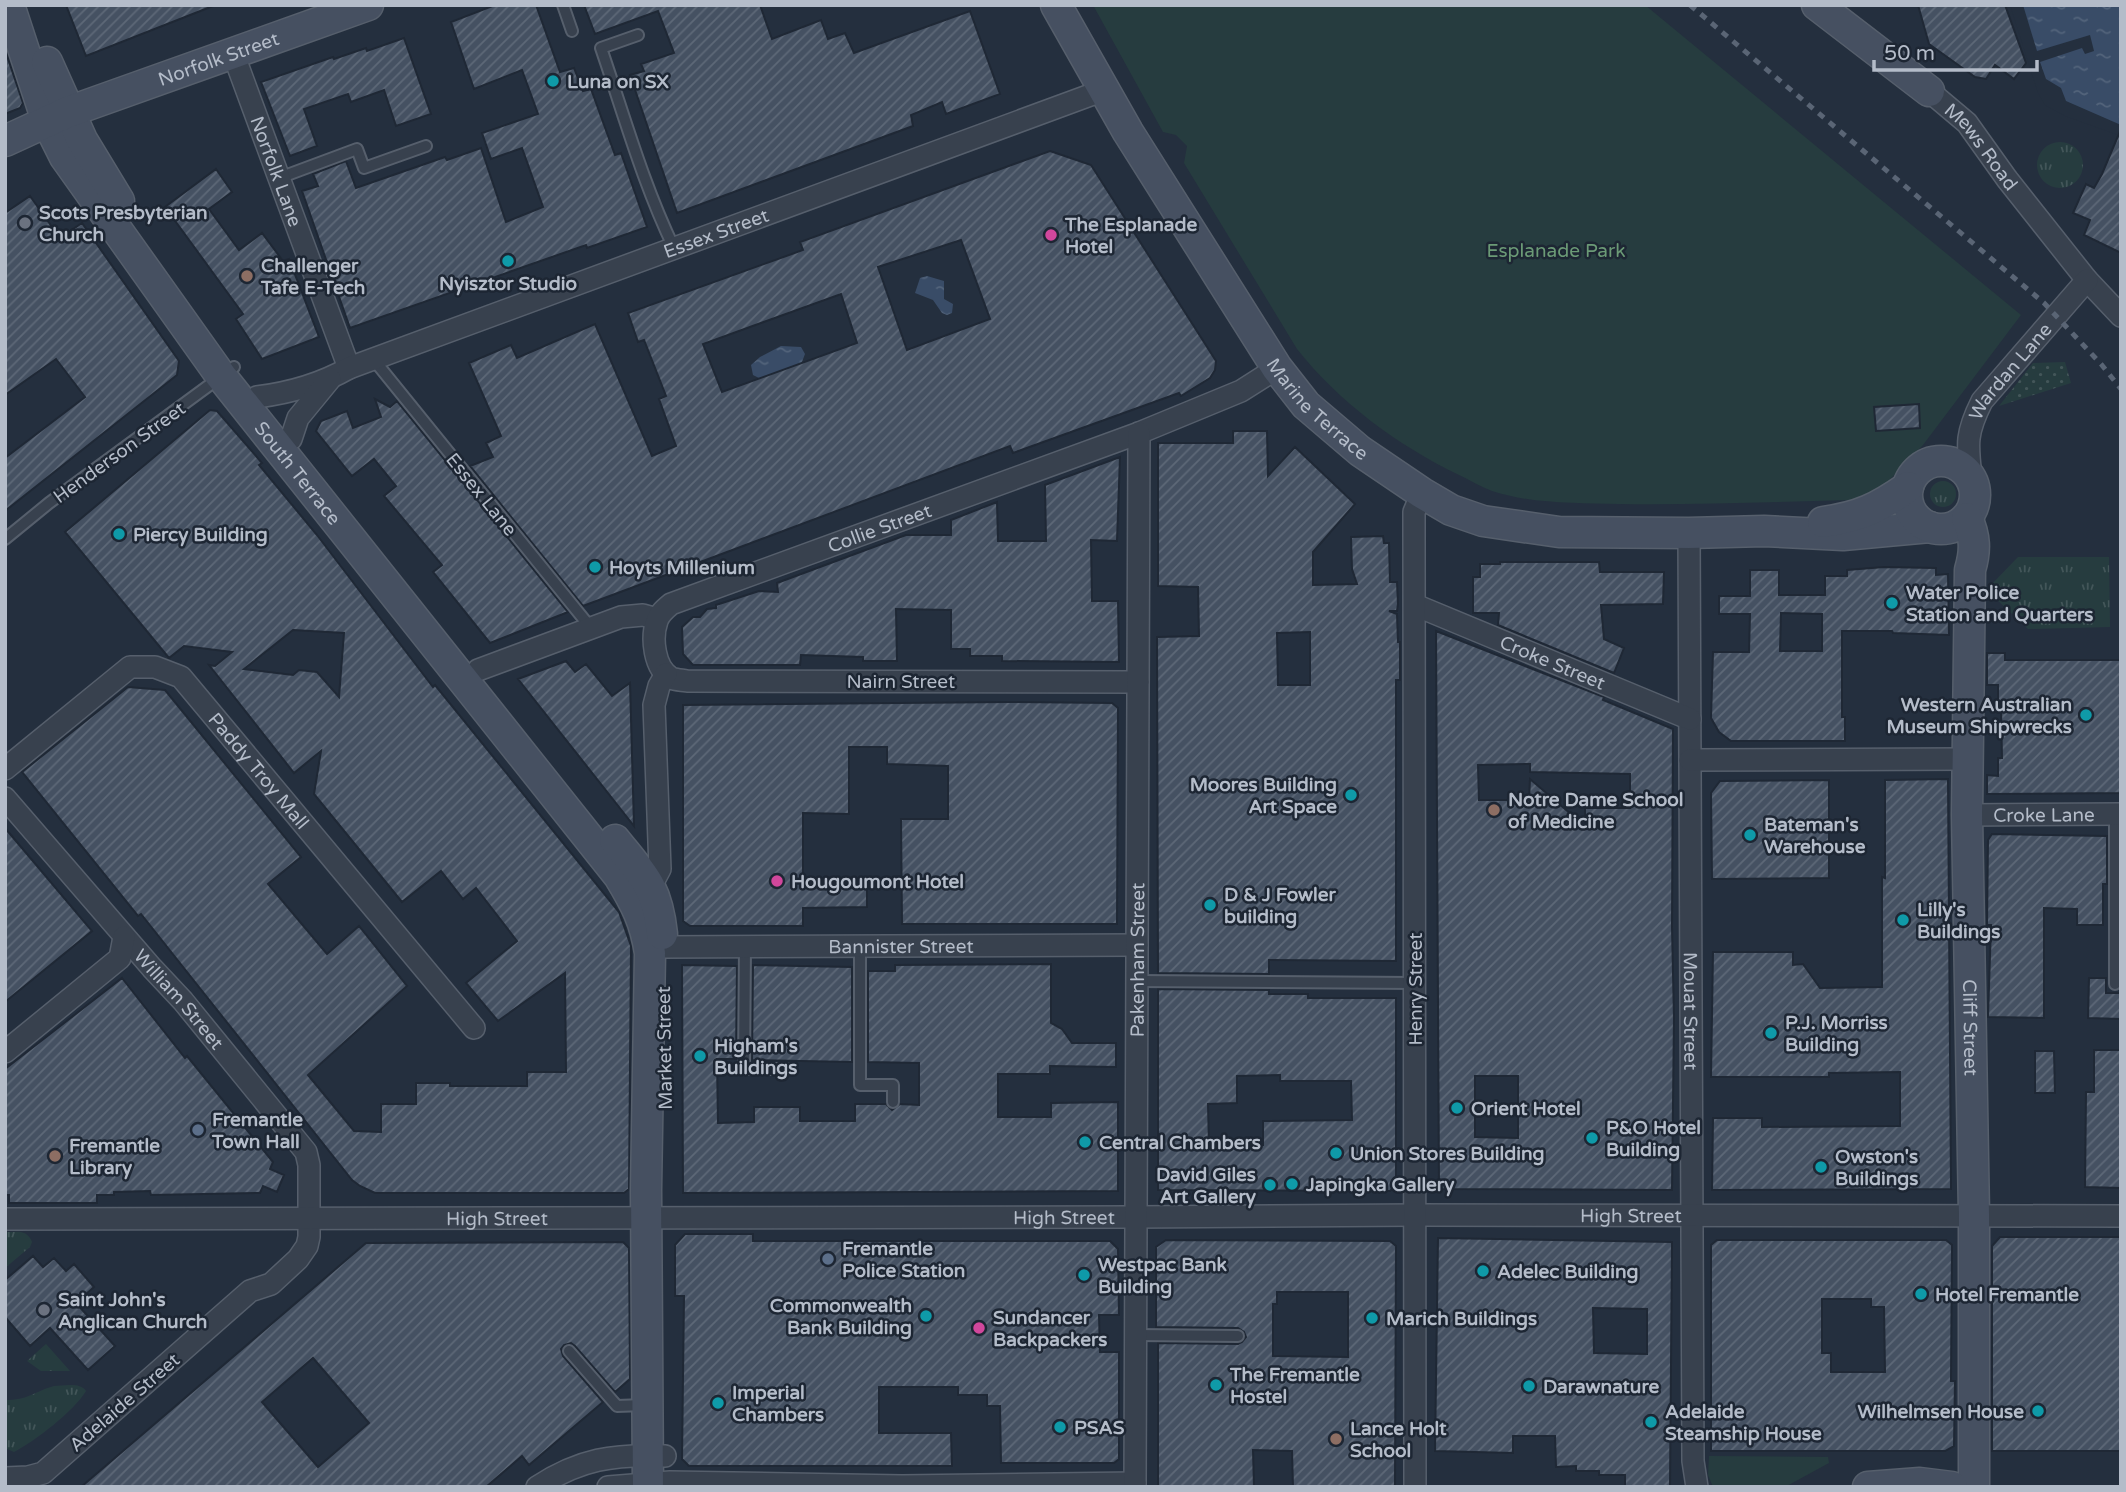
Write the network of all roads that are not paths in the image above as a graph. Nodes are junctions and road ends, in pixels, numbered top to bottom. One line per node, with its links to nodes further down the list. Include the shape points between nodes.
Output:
1 (9, 5): 12 (street, South Terrace)
2 (28, 5): 12 (street, South Terrace)
3 (368, 5): 9 (street, Norfolk Street)
4 (562, 5): 7 (lane)
5 (1056, 5): 10 (street, Marine Terrace)
6 (1816, 5): 11 (street, Mews Road)
7 (572, 31)
8 (638, 35): 16 (lane, via 601,48)
9 (233, 53): 12 (street, Norfolk Street); 15 (street, Norfolk Lane)
10 (1104, 90): 16 (street, Essex Street); 21 (street, Marine Terrace)
11 (1929, 91): 17 (street, Mews Road, via 1967,123)
12 (58, 116): 13 (street, Norfolk Street); 22 (street, South Terrace, via 82,140)
13 (5, 141)
14 (426, 146): 15 (lane, via 364,168 357,149)
15 (279, 178): 20 (street, Norfolk Lane)
16 (674, 248): 19 (street, Essex Street)
17 (2087, 280): 18 (street, Mews Road); 27 (street, Wardan Lane, via 1982,401 1967,438)
18 (2121, 316)
19 (373, 360): 20 (street, Essex Street); 36 (lane, Essex Lane)
20 (349, 368): 23 (street, Essex Street)
21 (1277, 368): 25 (street, Collie Street, via 1241,391); 29 (street, Marine Terrace, via 1306,405 1360,451)
22 (228, 372): 24 (street, South Terrace); 33 (lane, Henderson Street); 49 (street, South Terrace, via 619,876)
23 (330, 379): 24 (street, Essex Street); 26 (street, Essex Street, via 298,418)
24 (257, 397): 26 (street, South Terrace)
25 (1139, 433): 35 (street, Collie Street, via 671,604); 39 (street, Pakenham Street)
26 (290, 439): 37 (street, South Terrace)
27 (1971, 477): 28 (street, Marine Terrace, via 1956,463 1935,461 1917,470); 30 (street, via 1973,509)
28 (1908, 487): 30 (street, via 1914,516); 31 (street, Marine Terrace, via 1878,508 1842,520)
29 (1422, 493): 32 (street, Marine Terrace, via 1451,510 1517,528); 34 (street, Henry Street, via 1414,512)
30 (1947, 525): 31 (street, Marine Terrace, via 1843,534); 43 (street, Cliff Street, via 1973,531 1975,546 1970,570)
31 (1764, 531): 32 (street, Marine Terrace)
32 (1689, 533): 40 (street, Mouat Street)
33 (5, 539)
34 (1415, 605): 40 (street, Croke Street); 56 (street, Henry Street)
35 (657, 619): 36 (street, via 621,617); 38 (street, via 655,648)
36 (591, 628): 37 (street)
37 (478, 670): 49 (street, South Terrace)
38 (666, 674): 39 (street, Nairn Street, via 687,681); 49 (street, Market Street, via 654,705 660,869)
39 (1138, 682): 52 (street, Pakenham Street)
40 (1690, 719): 42 (street, Mouat Street)
41 (31, 748): 44 (street); 45 (street, Paddy Troy Mall); 58 (street, Paddy Troy Mall, via 130,667 155,667 181,677)
42 (1690, 760): 43 (street); 63 (street, Mouat Street)
43 (1967, 760): 48 (street, Cliff Street)
44 (5, 761)
45 (5, 769)
46 (5, 799): 50 (street, William Street)
47 (2118, 814): 48 (street, Croke Lane); 57 (lane)
48 (1967, 815): 64 (street, Cliff Street)
49 (645, 897): 54 (street, Market Street, via 660,910); 67 (street, Market Street)
50 (124, 937): 59 (street, via 120,958); 66 (street, William Street, via 183,1001 306,1152)
51 (860, 945): 52 (street, Bannister Street); 53 (street, Bannister Street); 61 (lane, via 860,1085 893,1085)
52 (1137, 945): 55 (street, Pakenham Street)
53 (745, 946): 54 (street, Bannister Street); 60 (lane, via 744,1069)
54 (663, 947): 67 (street, Market Street)
55 (1137, 981): 56 (lane); 68 (street, Pakenham Street)
56 (1415, 983): 62 (street, Henry Street)
57 (2115, 985)
58 (474, 1028)
59 (8, 1045)
60 (789, 1069)
61 (892, 1102)
62 (1416, 1214): 63 (street, High Street); 68 (street, High Street); 80 (street, Henry Street)
63 (1692, 1215): 64 (street, High Street); 81 (street, Mouat Street, via 1693,1461)
64 (1974, 1215): 65 (street, High Street); 84 (street, Cliff Street)
65 (2121, 1216)
66 (309, 1217): 67 (street, High Street); 69 (street, High Street); 75 (street, Adelaide Street, via 307,1245 271,1284 250,1291 43,1473)
67 (655, 1217): 68 (street, High Street); 73 (street, Market Street); 74 (street, Market Street)
68 (1136, 1217): 70 (street, Pakenham Street)
69 (5, 1219)
70 (1136, 1335): 71 (lane); 76 (street, Pakenham Street)
71 (1238, 1336)
72 (569, 1351): 73 (lane, via 617,1406)
73 (647, 1405): 74 (street, Market Street)
74 (656, 1475): 76 (street, via 902,1486); 78 (street, via 601,1458 562,1471); 79 (street)
75 (5, 1480): 77 (street)
76 (1135, 1485)
77 (8, 1487)
78 (537, 1487)
79 (608, 1487)
80 (1415, 1487)
81 (1697, 1487)
82 (1868, 1487): 83 (street, via 1920,1483)
83 (1952, 1487)
84 (1974, 1487)

